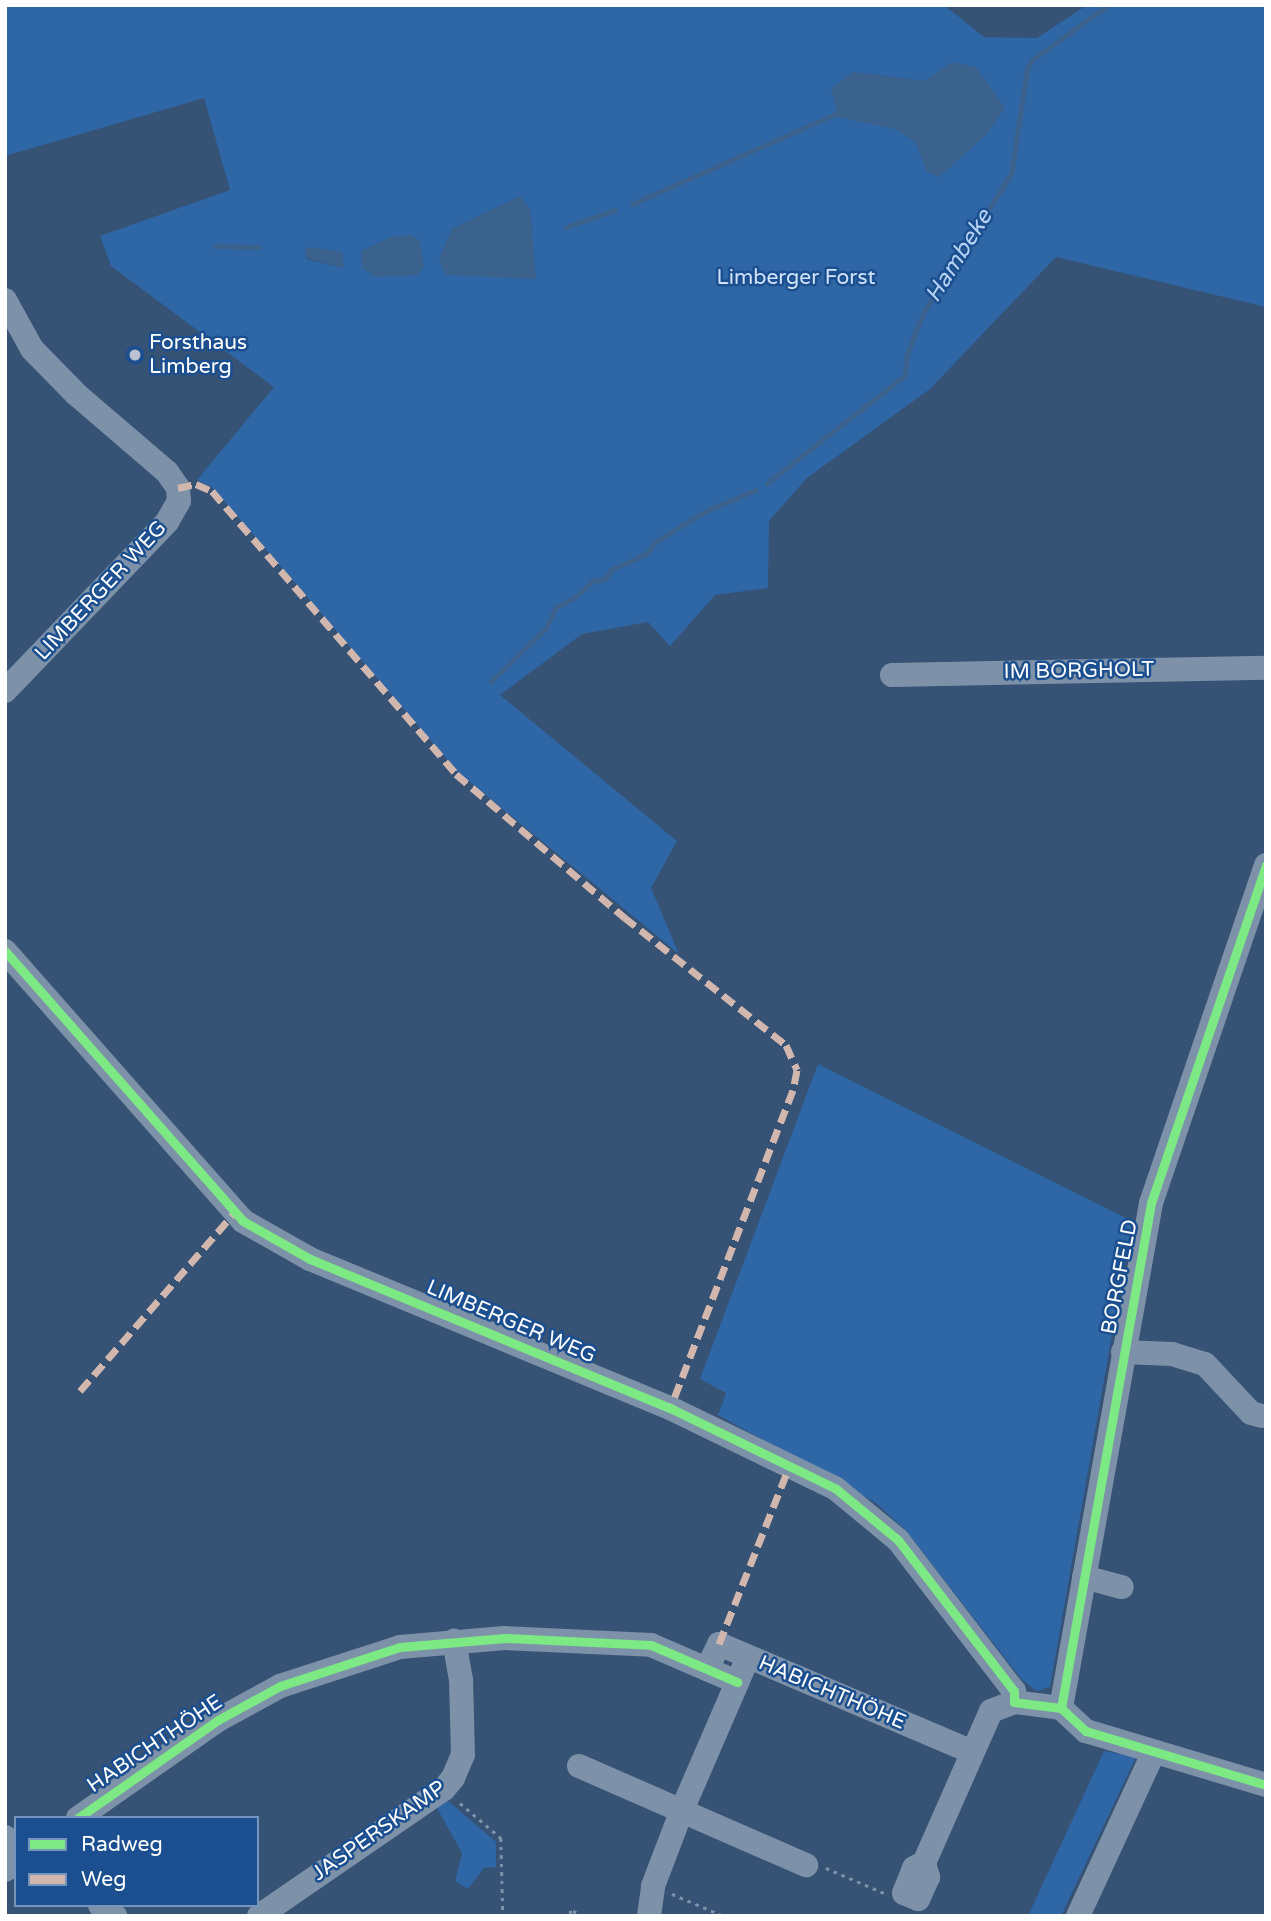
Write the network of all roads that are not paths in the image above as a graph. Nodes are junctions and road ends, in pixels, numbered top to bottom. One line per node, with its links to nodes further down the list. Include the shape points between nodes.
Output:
1 (5, 300): 4 (street, LIMBERGER WEG, via 32,349 76,394 167,472 178,488 179,501 167,522)
2 (1266, 668): 3 (street, IM BORGHOLT)
3 (892, 675)
4 (5, 691)
5 (1266, 865): 7 (street, BORGFELD, via 1151,1203)
6 (5, 951): 15 (street, LIMBERGER WEG, via 243,1221 310,1259 670,1408 835,1488 898,1540 1014,1691)
7 (1123, 1352): 8 (street, via 1172,1354 1205,1364 1251,1413); 9 (street, BORGFELD)
8 (1262, 1416)
9 (1084, 1577): 10 (street); 16 (street, BORGFELD)
10 (1122, 1587)
11 (454, 1641): 13 (street, HABICHTHÖHE, via 505,1638 651,1645); 22 (street, HABICHTHÖHE, via 400,1647 280,1686 218,1720); 25 (street, JASPERSKAMP, via 461,1680 463,1755 444,1789)
12 (748, 1657): 13 (street, HABICHTHÖHE, via 719,1644); 14 (street); 17 (street, HABICHTHÖHE)
13 (707, 1669): 14 (street, HABICHTHÖHE)
14 (737, 1682): 21 (street)
15 (1014, 1702): 16 (street); 17 (street, via 991,1711)
16 (1061, 1708): 18 (street, via 1086,1731)
17 (972, 1752): 24 (street, via 924,1863 914,1868)
18 (1153, 1754): 20 (street); 27 (street)
19 (579, 1766): 21 (street)
20 (1266, 1785)
21 (682, 1810): 23 (street); 26 (street, via 653,1886)
22 (81, 1816)
23 (806, 1865)
24 (904, 1892)
25 (259, 1916)
26 (649, 1916)
27 (1078, 1916)

